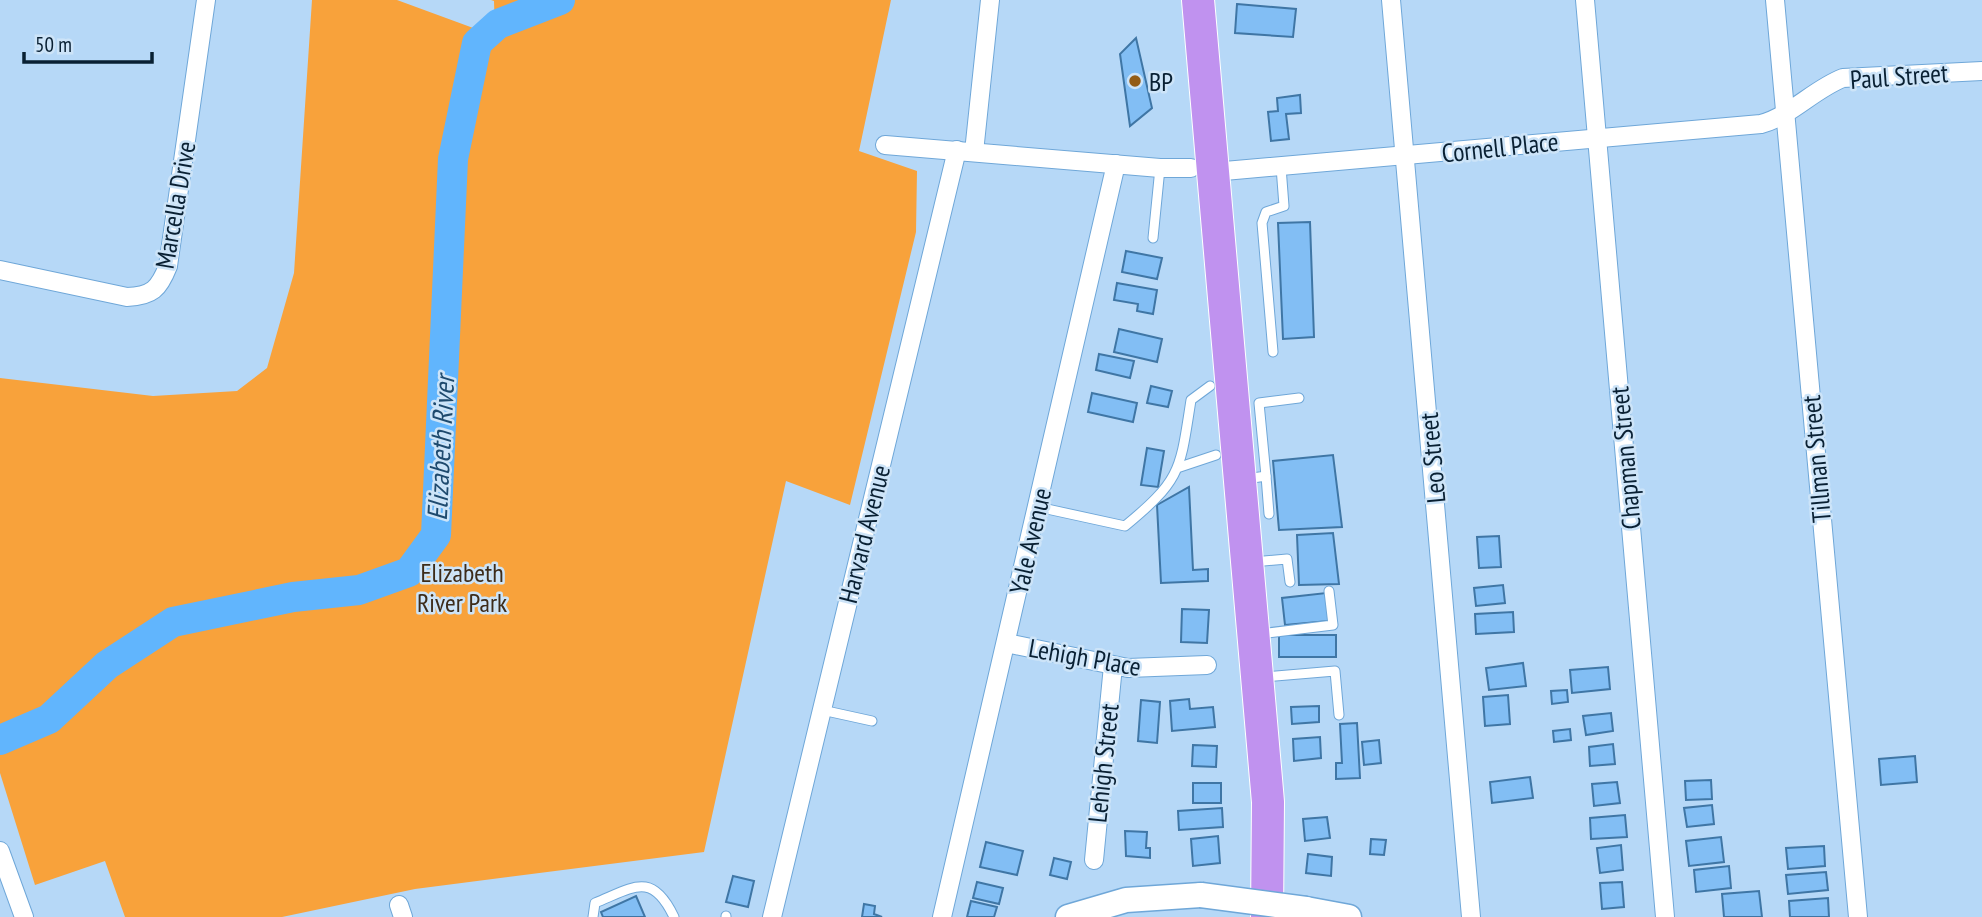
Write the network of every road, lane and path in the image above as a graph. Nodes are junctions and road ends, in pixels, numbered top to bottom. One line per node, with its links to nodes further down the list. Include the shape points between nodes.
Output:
1 (206, 0): 19 (street, Marcella Drive, via 168,265 160,287 146,296 127,297)
2 (990, 0): 12 (street, Harvard Avenue)
3 (1176, 0): 17 (highway)
4 (1198, 0): 17 (highway)
5 (1391, 0): 13 (street, Leo Street)
6 (1585, 0): 10 (street, Chapman Street)
7 (1775, 0): 9 (street, Tillman Street)
8 (1982, 71): 9 (street, Paul Street, via 1843,78)
9 (1785, 114): 10 (street, Cornell Place, via 1761,124); 53 (street, Tillman Street)
10 (1598, 138): 13 (street, Cornell Place); 52 (street, Chapman Street)
11 (885, 145): 12 (street, Cornell Place)
12 (966, 151): 14 (street, Cornell Place); 37 (street, Harvard Avenue)
13 (1406, 157): 15 (street, Cornell Place); 51 (street, Leo Street)
14 (1116, 164): 16 (street, Cornell Place); 27 (street, Yale Avenue)
15 (1281, 167): 17 (street, Cornell Place); 20 (lane, via 1284,206 1266,212 1262,223)
16 (1160, 168): 17 (street, Cornell Place); 18 (lane)
17 (1202, 170): 21 (highway); 23 (highway)
18 (1153, 238)
19 (0, 270)
20 (1273, 352)
21 (1210, 386): 24 (highway); 25 (lane, via 1191,400)
22 (1299, 398): 23 (lane)
23 (1247, 405): 26 (highway)
24 (1216, 455): 25 (lane); 48 (highway, via 1245,789)
25 (1180, 467): 27 (lane, via 1159,498 1125,526)
26 (1253, 478): 28 (lane); 29 (highway)
27 (1038, 507): 33 (street, Yale Avenue)
28 (1269, 514)
29 (1247, 562): 30 (lane, via 1287,559); 32 (highway)
30 (1290, 582)
31 (1329, 591): 32 (lane, via 1333,625)
32 (1254, 635): 36 (highway)
33 (1006, 643): 35 (street, Lehigh Place); 46 (street, Yale Avenue)
34 (1206, 665): 35 (street, Lehigh Place)
35 (1113, 666): 41 (street, Lehigh Street)
36 (1258, 677): 38 (lane, via 1335,671); 49 (highway, via 1269,833)
37 (822, 710): 39 (lane); 45 (street, Harvard Avenue)
38 (1339, 715)
39 (872, 721)
40 (0, 851): 42 (street)
41 (1094, 860)
42 (24, 917)
43 (593, 917): 44 (lane, via 595,903 633,887 654,888 664,896)
44 (674, 917)
45 (772, 917)
46 (942, 917)
47 (1068, 917): 50 (street, bridge, via 1126,900 1201,895)
48 (1246, 917)
49 (1267, 917)
50 (1349, 917)
51 (1471, 917)
52 (1665, 917)
53 (1858, 917)

